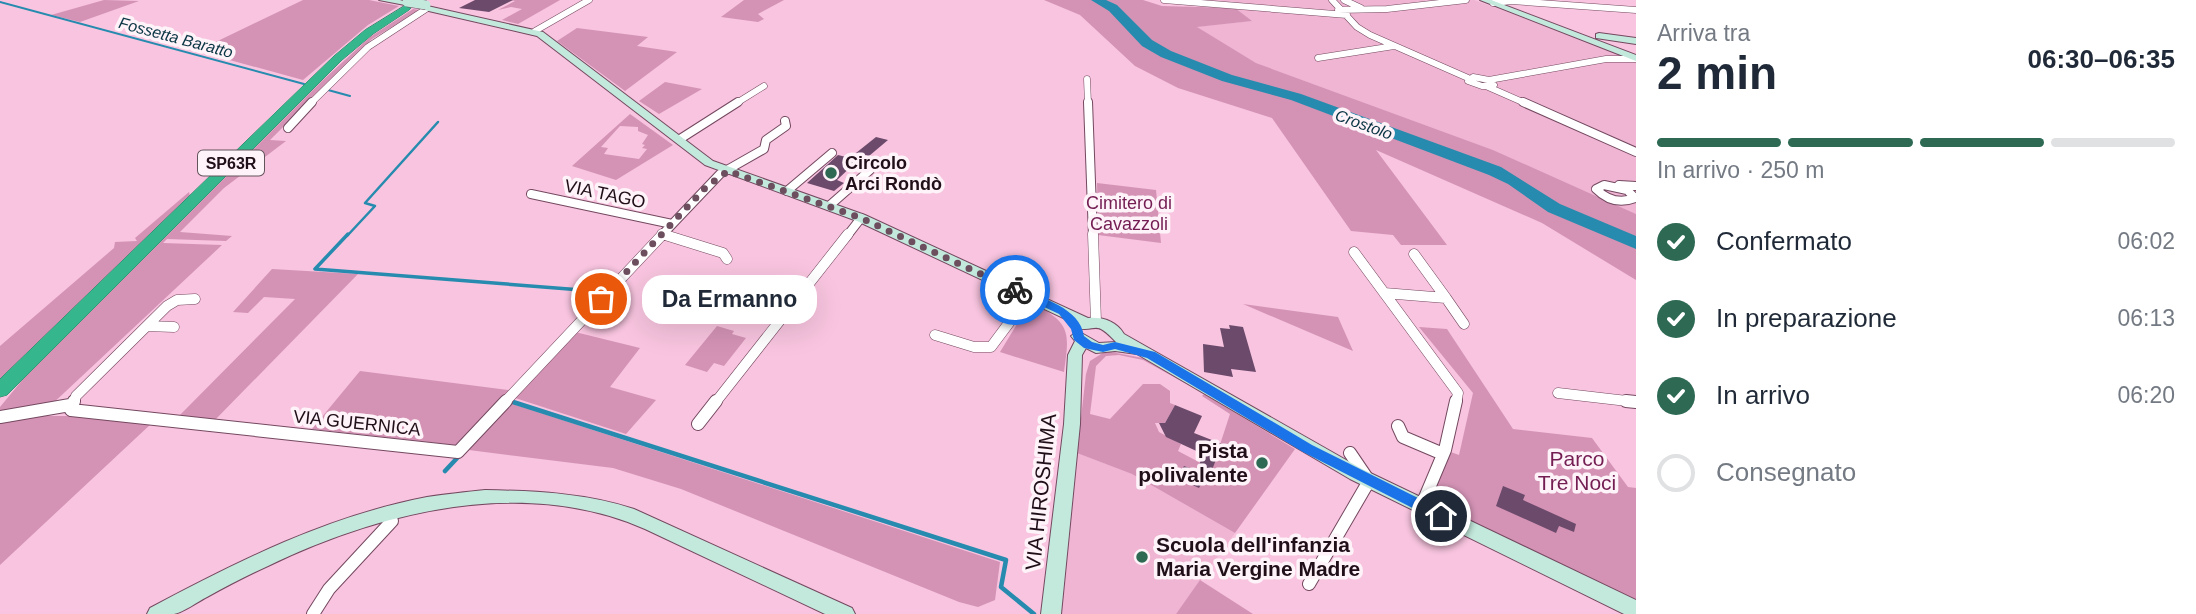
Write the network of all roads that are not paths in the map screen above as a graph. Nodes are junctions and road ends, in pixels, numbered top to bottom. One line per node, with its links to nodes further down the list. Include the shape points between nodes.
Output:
1 (589, 0): 18 (street)
2 (1164, 0): 11 (street)
3 (1332, 0): 12 (street)
4 (1344, 0): 13 (street)
5 (1466, 0): 13 (street)
6 (1505, 0): 9 (street)
7 (385, 1): 10 (street)
8 (1489, 2): 9 (street); 16 (street)
9 (1523, 2): 14 (street); 16 (street, via 1516,7)
10 (418, 5): 18 (street); 29 (street, via 375,39); 56 (highway, SP63R, via 369,32 311,85)
11 (1288, 10): 12 (street); 15 (street)
12 (1341, 10): 13 (street); 15 (street)
13 (1364, 10)
14 (1636, 10)
15 (1347, 16): 20 (street, via 1357,27)
16 (1535, 18): 17 (street)
17 (1566, 29): 19 (street); 21 (street)
18 (535, 32): 30 (street)
19 (1634, 41): 21 (street, via 1615,44)
20 (1394, 46): 22 (street); 26 (street)
21 (1618, 50): 23 (street); 24 (street)
22 (1318, 58)
23 (1636, 58): 24 (street)
24 (1606, 59): 26 (street)
25 (1087, 79): 52 (street)
26 (1488, 83): 31 (street)
27 (764, 86): 30 (street)
28 (785, 121): 34 (street, VIA GUERNICA, via 786,126 766,141 764,149)
29 (288, 128)
30 (680, 139): 34 (street, via 709,163)
31 (1636, 152)
32 (832, 153): 36 (street)
33 (870, 170): 38 (street)
34 (728, 171): 36 (street); 40 (street, VIA GUERNICA)
35 (1634, 188): 35 (street, via 1633,200 1611,199 1597,191 1604,185)
36 (786, 191): 38 (street)
37 (531, 194): 40 (street, VIA TAGO)
38 (829, 206): 39 (street)
39 (861, 218): 46 (street); 61 (street)
40 (672, 224): 41 (street, VIA GUERNICA)
41 (662, 234): 44 (street, via 723,253); 59 (street, VIA GUERNICA, via 458,452 80,412 71,410)
42 (1354, 252): 45 (street)
43 (1414, 254): 47 (street)
44 (727, 259)
45 (1384, 293): 47 (street); 64 (street, via 1458,393)
46 (1029, 296): 52 (street); 53 (street, via 991,347 974,347)
47 (1446, 298): 49 (street)
48 (195, 299): 50 (street, via 172,303)
49 (1465, 324)
50 (147, 326): 51 (street); 59 (street)
51 (174, 327)
52 (1085, 329): 54 (street); 54 (street, via 1111,327); 55 (street, VIA HIROSHIMA, via 1075,355)
53 (935, 335)
54 (1113, 344): 55 (street, via 1087,358); 65 (street, via 1151,355)
55 (1076, 375): 73 (street, VIA HIROSHIMA)
56 (0, 390)
57 (1558, 393): 58 (street)
58 (1636, 402)
59 (70, 405): 60 (street)
60 (0, 417)
61 (698, 424)
62 (1398, 426): 64 (street, via 1403,437)
63 (1350, 453): 65 (street)
64 (1443, 454): 66 (street)
65 (1369, 481): 66 (street); 68 (street)
66 (1421, 507): 69 (street)
67 (392, 521): 71 (street, via 329,589)
68 (1309, 584)
69 (1636, 610)
70 (158, 614): 72 (street, via 217,581 339,527 403,507 485,497 541,498 604,507 642,520)
71 (313, 614)
72 (845, 614)
73 (1051, 614)

